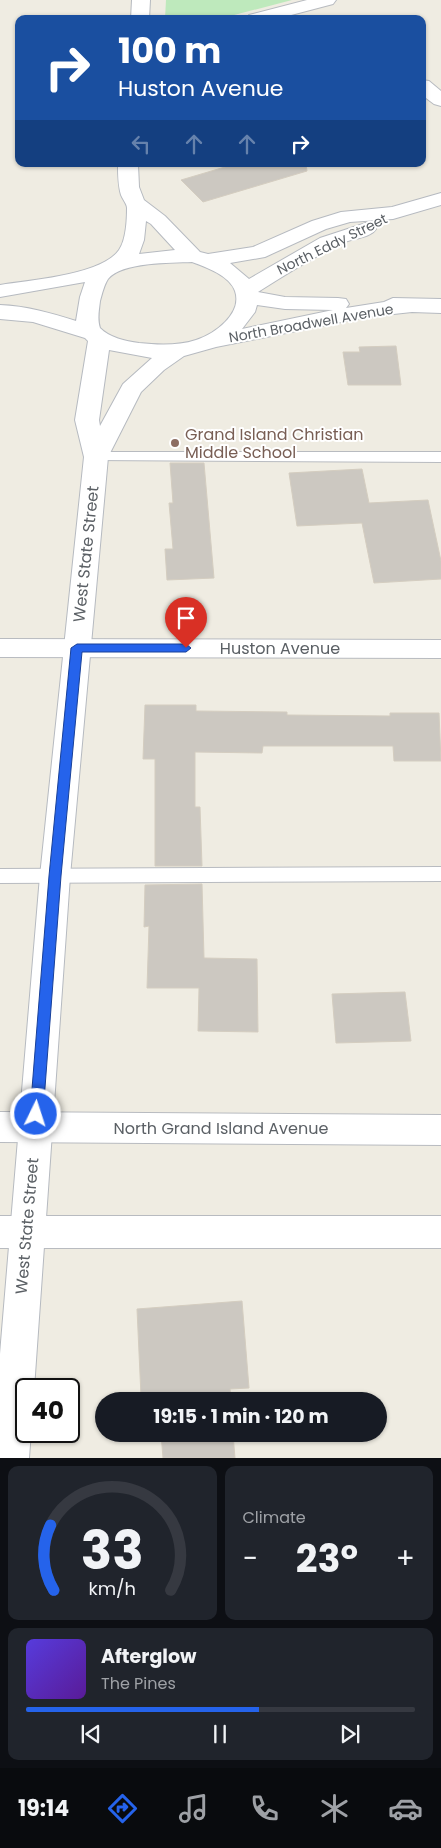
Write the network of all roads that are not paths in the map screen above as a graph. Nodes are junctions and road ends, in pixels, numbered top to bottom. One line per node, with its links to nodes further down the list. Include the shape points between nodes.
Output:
1 (141, 0): 3 (street)
2 (327, 5): 4 (street)
3 (140, 15)
4 (276, 15)
5 (426, 88): 6 (street)
6 (441, 100)
7 (128, 167): 9 (street, via 133,200)
8 (441, 199): 10 (street, North Eddy Street)
9 (137, 206): 11 (street, via 157,220 178,243); 12 (street, via 130,251)
10 (393, 213): 11 (street, North Eddy Street, via 348,216 312,228 258,253); 14 (street, North Eddy Street, via 365,230 342,236 284,265)
11 (201, 258): 12 (street, via 142,259); 14 (street, via 239,280)
12 (109, 269): 13 (street); 18 (street, via 94,287 89,302 87,321)
13 (0, 291)
14 (246, 294): 15 (street, North Broadwell Avenue, via 285,303); 19 (street, via 245,310 238,322)
15 (410, 306): 16 (street, North Broadwell Avenue); 19 (street, North Broadwell Avenue, via 366,310)
16 (441, 306)
17 (0, 312): 18 (street, via 43,316)
18 (95, 336): 20 (street, via 127,348); 21 (street, West State Street, via 87,420)
19 (213, 342): 20 (street)
20 (178, 350): 21 (street, West State Street, via 156,365 131,389)
21 (96, 457): 22 (lane); 24 (street, West State Street)
22 (441, 457)
23 (0, 648): 24 (street, Huston Avenue)
24 (77, 648): 25 (street, Huston Avenue); 28 (street, West State Street)
25 (441, 648)
26 (441, 874): 28 (lane)
27 (0, 876): 28 (lane)
28 (55, 876): 30 (street, West State Street)
29 (0, 1127): 30 (street, North Grand Island Avenue)
30 (35, 1127): 31 (street, North Grand Island Avenue); 32 (street, West State Street)
31 (441, 1130)
32 (13, 1232): 33 (street); 34 (street, West State Street)
33 (441, 1232)
34 (10, 1458)

